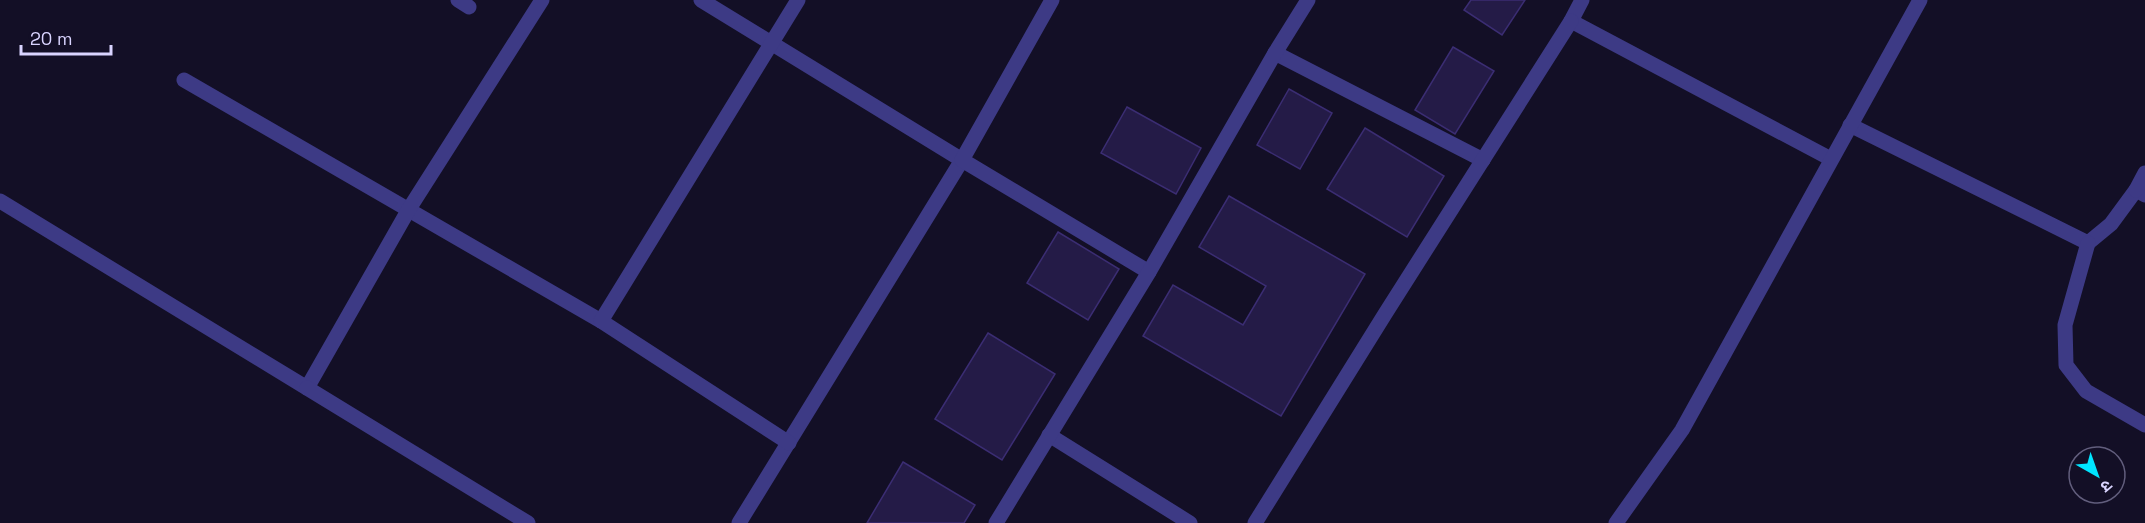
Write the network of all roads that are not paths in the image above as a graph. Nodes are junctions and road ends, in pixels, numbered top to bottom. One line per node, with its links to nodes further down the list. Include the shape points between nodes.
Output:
1 (542, 0): 19 (street)
2 (700, 0): 9 (street)
3 (798, 0): 9 (street)
4 (1052, 0): 14 (street)
5 (1308, 0): 10 (street)
6 (1582, 0): 8 (street)
7 (1920, 0): 12 (street)
8 (1572, 21): 13 (street); 15 (street)
9 (771, 44): 14 (street); 22 (street)
10 (1275, 53): 15 (street); 21 (street)
11 (184, 80): 19 (street)
12 (1850, 125): 13 (street); 20 (street)
13 (1831, 159): 32 (street, via 1682,430)
14 (962, 160): 21 (street); 26 (street)
15 (1483, 160): 31 (street)
16 (2145, 173): 17 (street)
17 (2141, 192): 20 (street)
18 (0, 201): 23 (street)
19 (409, 209): 22 (street); 23 (street)
20 (2088, 243): 24 (street, via 2065,325 2066,365 2085,391)
21 (1149, 272): 25 (street)
22 (601, 321): 26 (street)
23 (307, 388): 27 (street)
24 (2145, 425)
25 (1049, 435): 29 (street); 30 (street)
26 (789, 443): 28 (street)
27 (528, 523)
28 (739, 523)
29 (996, 523)
30 (1190, 523)
31 (1255, 523)
32 (1616, 523)

